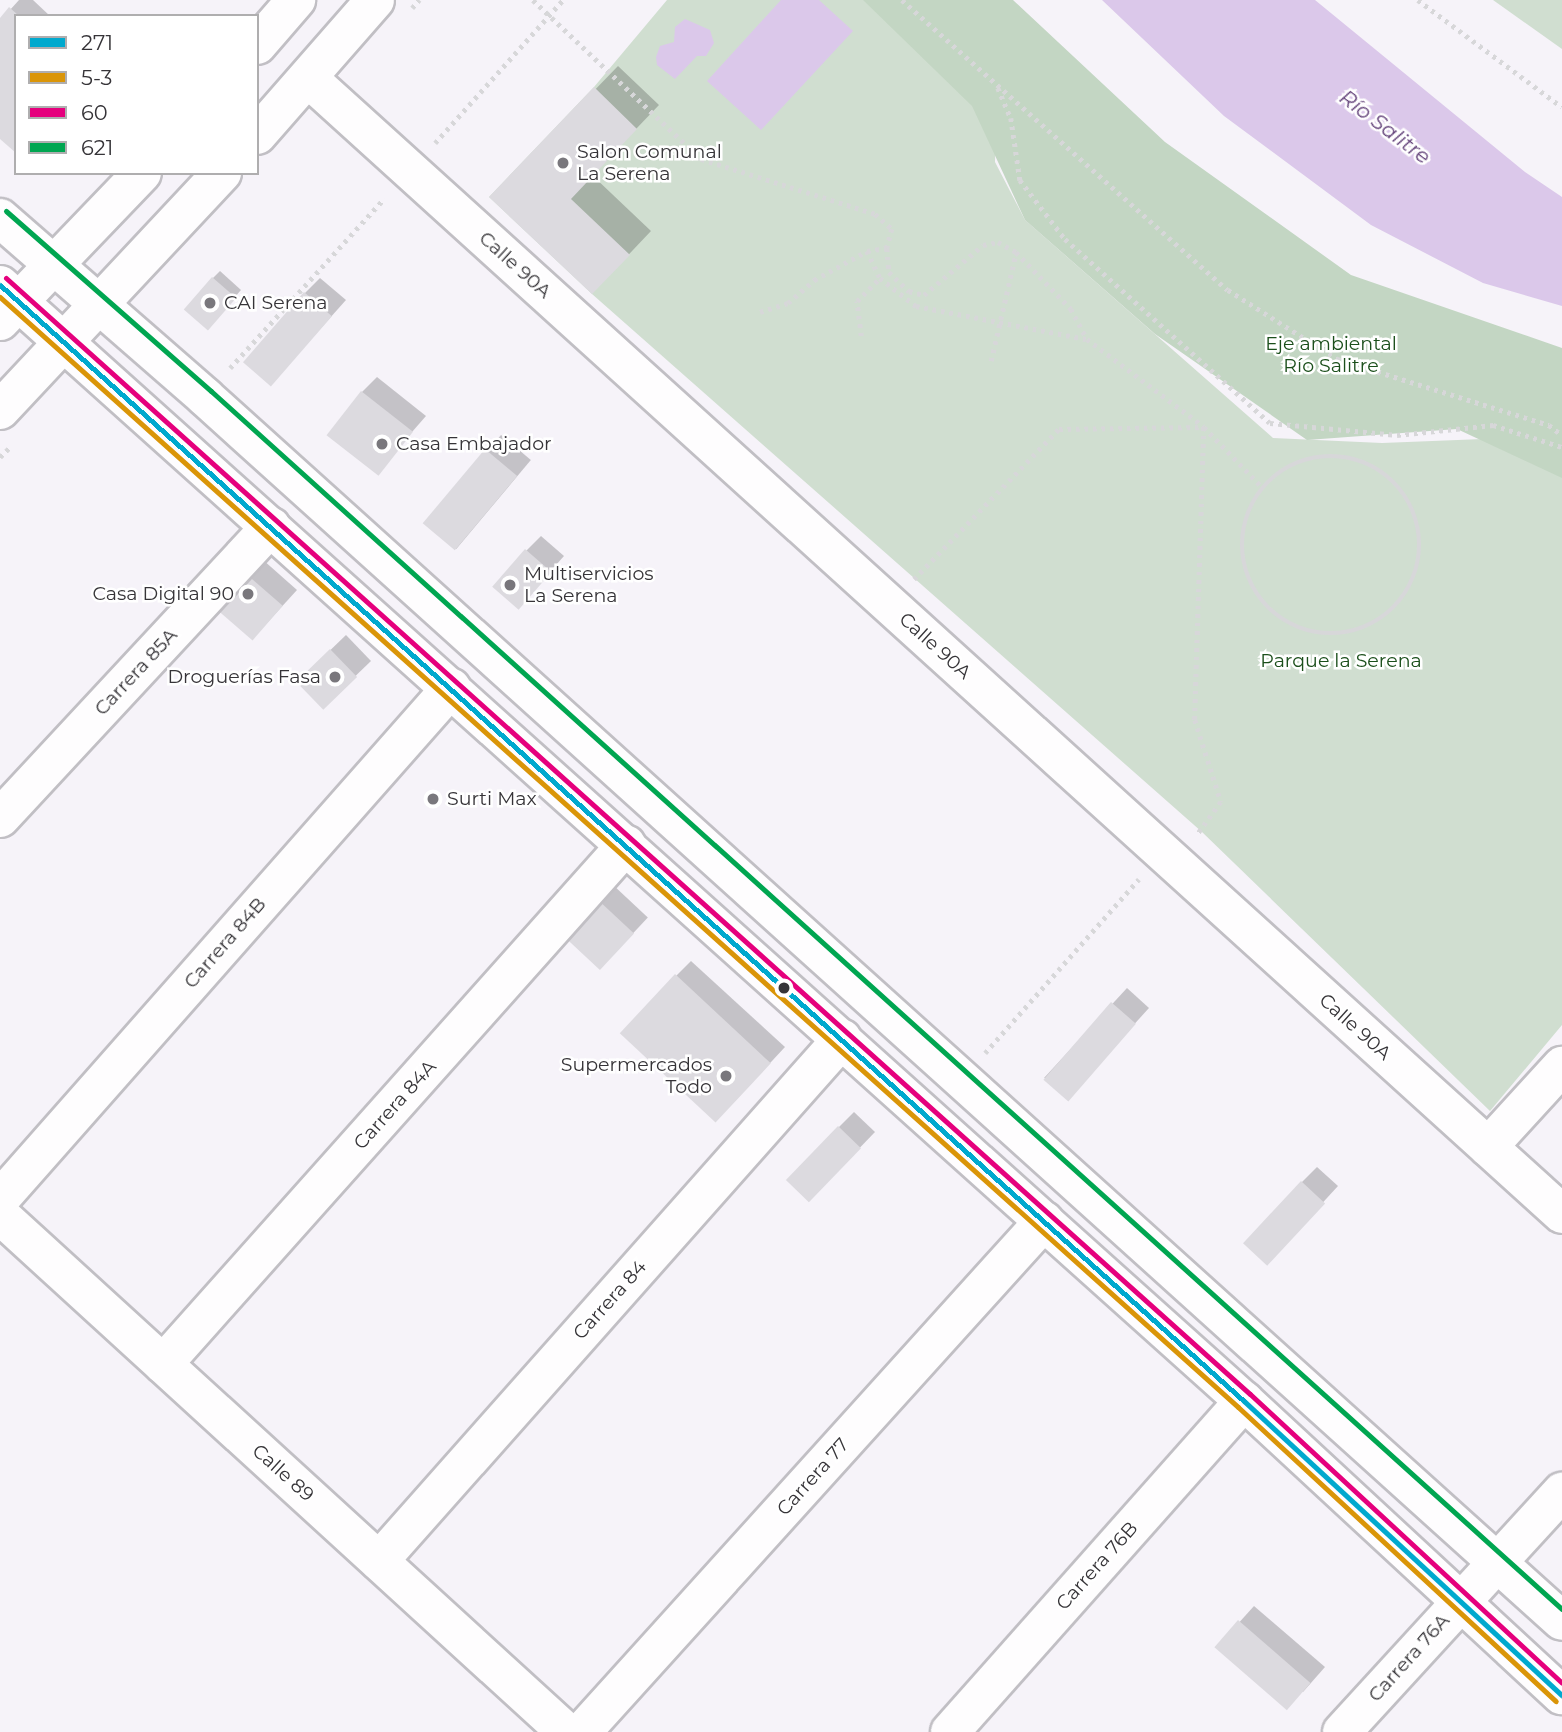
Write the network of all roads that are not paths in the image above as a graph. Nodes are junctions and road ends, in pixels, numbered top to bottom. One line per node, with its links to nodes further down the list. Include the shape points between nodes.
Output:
1 (296, 0): 3 (street)
2 (375, 0): 4 (street)
3 (259, 42)
4 (308, 78): 5 (street); 20 (street, Calle 90A)
5 (259, 133)
6 (140, 175): 9 (street)
7 (220, 175): 11 (street)
8 (0, 218): 9 (street)
9 (55, 266): 10 (street); 11 (street)
10 (6, 303): 12 (street)
11 (101, 307): 12 (street); 29 (street)
12 (67, 342): 13 (street); 14 (street)
13 (0, 410)
14 (271, 526): 15 (street); 16 (street, Carrera 85A)
15 (451, 688): 17 (street); 21 (street, Carrera 84B)
16 (0, 818)
17 (626, 845): 18 (street); 25 (street, Carrera 84A)
18 (842, 1039): 24 (street); 28 (street, Carrera 84)
19 (1562, 1066): 20 (street)
20 (1488, 1147): 23 (street, Calle 90A)
21 (0, 1199)
22 (0, 1214): 25 (street, Calle 89)
23 (1562, 1214)
24 (1044, 1221): 26 (street); 34 (street, Carrera 77)
25 (163, 1364): 28 (street, Calle 89)
26 (1244, 1401): 30 (street); 35 (street, Carrera 76B)
27 (1562, 1492): 29 (street, Carrera 76A)
28 (379, 1561): 33 (street, Calle 89)
29 (1497, 1562): 30 (street, Carrera 76A); 31 (street)
30 (1461, 1602): 32 (street); 36 (street, Carrera 76A)
31 (1562, 1621)
32 (1562, 1695)
33 (566, 1732)
34 (582, 1732)
35 (950, 1732)
36 (1342, 1732)

